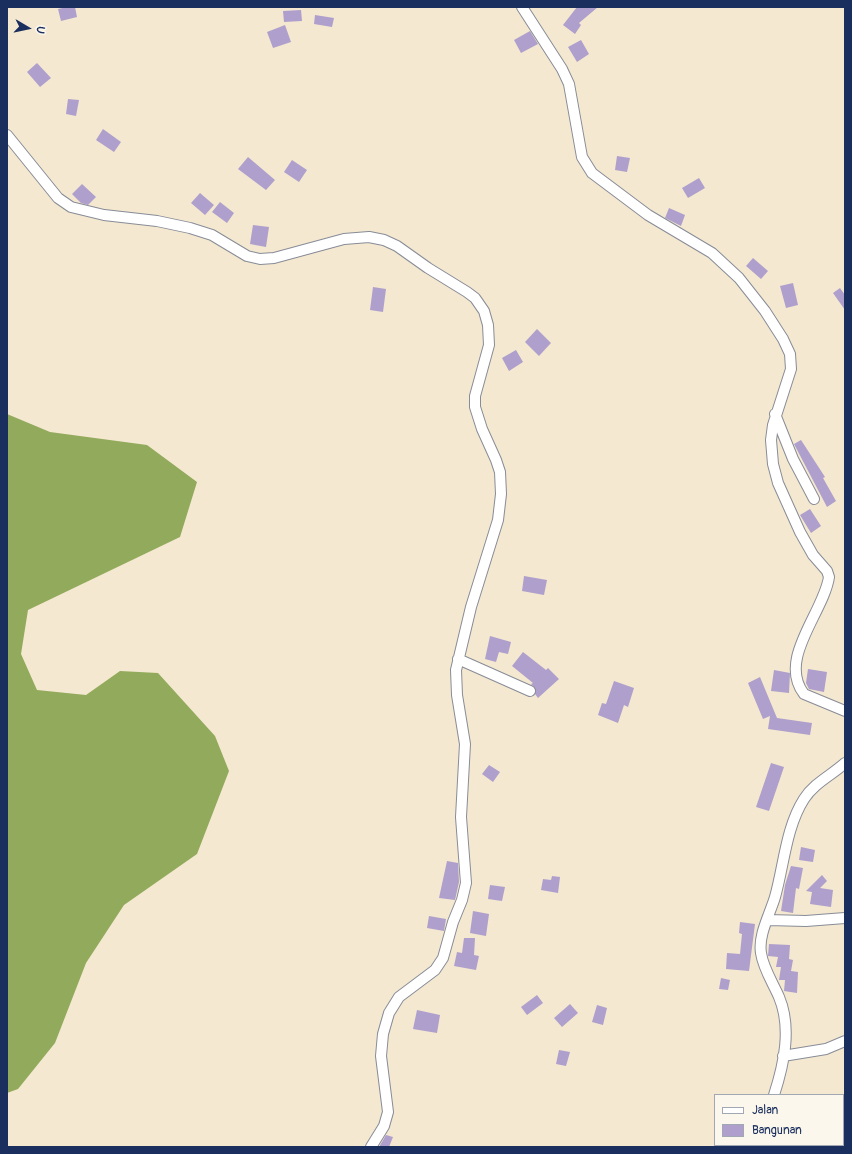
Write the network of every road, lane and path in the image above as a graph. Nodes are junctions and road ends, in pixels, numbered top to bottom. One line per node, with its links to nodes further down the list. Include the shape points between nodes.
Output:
1 (522, 7): 3 (street, via 569,84 582,157 592,173 648,215 712,253 739,278 776,326 788,348 791,366)
2 (7, 135): 5 (street, via 58,198 71,207 104,215 190,228 212,235 247,256 260,259 274,258 344,239 384,240 475,298 484,311 490,335 475,396 475,407 496,460 501,494 498,520)
3 (775, 414): 4 (street, via 793,459); 7 (street, via 771,453 778,483 807,546 829,577 800,649 798,683 808,697)
4 (814, 499)
5 (458, 660): 6 (street); 14 (street, via 456,682 465,744 461,817 465,891 439,964 404,992 389,1013 383,1034 381,1056 388,1112 384,1126)
6 (530, 691)
7 (845, 711)
8 (845, 763): 10 (street, via 810,791 799,808)
9 (845, 918): 10 (street)
10 (768, 920): 12 (street, via 760,952 786,1017)
11 (845, 1041): 12 (street, via 826,1049)
12 (783, 1056): 13 (street)
13 (774, 1094)
14 (371, 1147)

